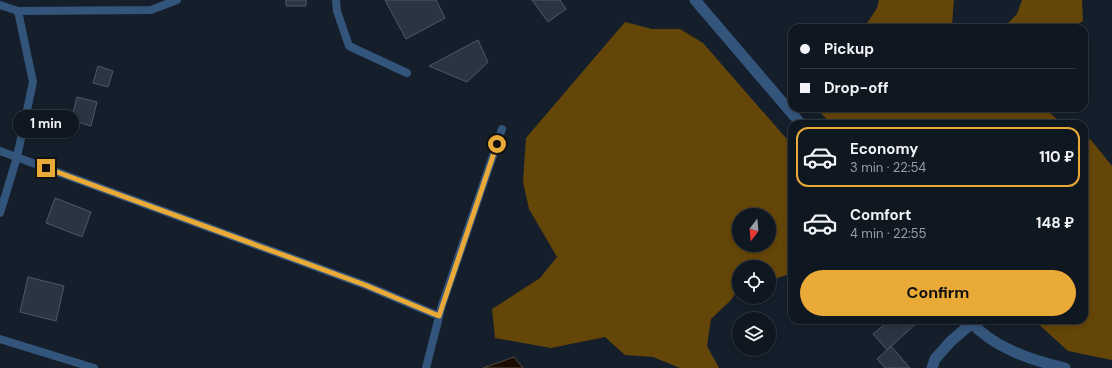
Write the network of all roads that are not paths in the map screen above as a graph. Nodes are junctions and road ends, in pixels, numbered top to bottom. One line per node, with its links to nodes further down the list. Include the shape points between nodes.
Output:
1 (177, 0): 5 (lane, via 151,10)
2 (336, 0): 6 (lane, via 337,11 349,46)
3 (695, 0): 7 (street)
4 (0, 5): 5 (lane)
5 (18, 11): 12 (lane, via 33,82)
6 (407, 73)
7 (788, 109)
8 (791, 112): 9 (street)
9 (798, 120)
10 (502, 129): 14 (lane)
11 (0, 151): 12 (lane)
12 (17, 157): 13 (lane); 14 (lane, via 365,285)
13 (0, 213)
14 (439, 316): 19 (lane)
15 (968, 324): 20 (street, via 935,359)
16 (972, 324): 21 (street, via 990,340 1024,356)
17 (0, 339): 18 (lane)
18 (94, 368)
19 (426, 368)
20 (932, 368)
21 (1065, 368)

